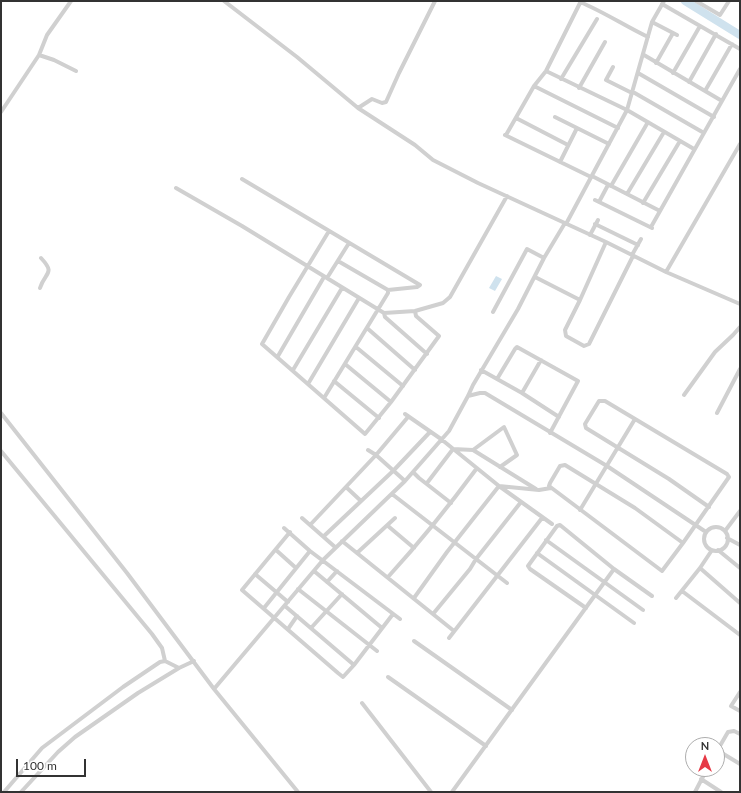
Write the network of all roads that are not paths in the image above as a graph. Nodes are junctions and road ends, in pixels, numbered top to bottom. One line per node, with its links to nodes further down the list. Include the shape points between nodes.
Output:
1 (72, 1): 19 (street, via 47,35)
2 (224, 1): 9 (street)
3 (435, 1): 35 (street, via 386,102 372,99)
4 (581, 1): 15 (street); 25 (street)
5 (696, 1): 10 (street)
6 (708, 1): 10 (street)
7 (729, 1): 10 (street, via 720,15)
8 (663, 2): 12 (street); 13 (street)
9 (231, 3): 35 (street)
10 (704, 6)
11 (597, 19): 28 (street)
12 (652, 22): 15 (street); 21 (street, via 675,34)
13 (700, 26): 14 (street); 26 (street)
14 (716, 34): 17 (street); 29 (street)
15 (648, 37): 20 (street)
16 (605, 42): 31 (street)
17 (732, 44): 18 (street); 32 (street)
18 (740, 49)
19 (39, 55): 24 (street); 37 (street)
20 (644, 55): 21 (street); 27 (street)
21 (656, 63): 26 (street)
22 (613, 67): 33 (street, via 606,80)
23 (740, 68): 34 (street)
24 (76, 71)
25 (546, 71): 28 (street); 30 (street)
26 (673, 72): 29 (street)
27 (638, 73): 33 (street); 39 (street)
28 (561, 79): 31 (street)
29 (689, 82): 32 (street)
30 (534, 86): 40 (street); 43 (street)
31 (579, 88): 36 (street)
32 (705, 91): 34 (street)
33 (632, 92): 36 (street); 45 (street)
34 (722, 101): 39 (street)
35 (358, 108): 57 (street, via 415,145 433,160)
36 (627, 110): 41 (street); 43 (street)
37 (1, 112)
38 (555, 117): 42 (street)
39 (713, 117): 45 (street)
40 (516, 118): 49 (street); 51 (street, via 505,135)
41 (648, 122): 44 (street); 54 (street)
42 (577, 128): 47 (street); 49 (street)
43 (618, 128): 47 (street)
44 (664, 132): 46 (street); 56 (street)
45 (704, 133): 50 (street)
46 (680, 141): 50 (street); 58 (street)
47 (609, 144): 52 (street)
48 (740, 144): 72 (street)
49 (568, 145): 51 (street)
50 (694, 149): 59 (street)
51 (560, 162): 52 (street)
52 (591, 176): 54 (street); 60 (street)
53 (242, 179): 61 (street)
54 (609, 185): 56 (street); 59 (street, via 597,201 652,228)
55 (176, 188): 71 (street)
56 (627, 194): 58 (street)
57 (507, 196): 60 (street); 82 (street, via 450,297 443,303)
58 (644, 203): 59 (street)
59 (660, 211)
60 (565, 223): 62 (street); 69 (street)
61 (329, 231): 65 (street); 71 (street)
62 (590, 235): 64 (street); 66 (street, via 597,222)
63 (641, 240): 66 (street)
64 (606, 242): 67 (street); 79 (street)
65 (349, 243): 70 (street); 77 (street, via 420,285 417,288)
66 (638, 245): 67 (street)
67 (633, 256): 72 (street); 79 (street, via 586,346 566,336 565,333)
68 (41, 258): 75 (street, via 48,266 49,272)
69 (544, 258): 73 (street); 83 (street, via 527,249)
70 (338, 260): 74 (street); 77 (street)
71 (308, 266): 74 (street); 89 (street, via 262,344)
72 (666, 272): 80 (street)
73 (535, 277): 79 (street); 95 (street)
74 (326, 278): 76 (street); 89 (street)
75 (40, 288)
76 (342, 288): 78 (street); 93 (street)
77 (388, 290): 81 (street)
78 (359, 298): 81 (street); 98 (street)
79 (580, 300)
80 (740, 304)
81 (378, 310): 84 (street); 86 (street)
82 (415, 311): 84 (street); 88 (street, via 416,316 439,336)
83 (492, 312)
84 (384, 313): 88 (street, via 384,317)
85 (740, 327): 101 (street, via 715,352)
86 (367, 328): 87 (street); 94 (street)
87 (356, 347): 91 (street); 99 (street)
88 (427, 354): 94 (street)
89 (278, 356): 93 (street)
90 (541, 360): 96 (street, via 517,347); 100 (street); 107 (street, via 578,381)
91 (345, 364): 97 (street); 104 (street)
92 (740, 369): 106 (street)
93 (293, 370): 98 (street)
94 (415, 370): 99 (street)
95 (481, 370): 96 (street); 102 (street)
96 (497, 379): 100 (street)
97 (334, 381): 103 (street); 108 (street)
98 (308, 384): 103 (street)
99 (403, 386): 104 (street)
100 (522, 392): 107 (street)
101 (684, 394)
102 (468, 396): 111 (street, via 485,393); 112 (street, via 453,424)
103 (324, 398): 108 (street, via 365,434)
104 (391, 402): 108 (street)
105 (1, 413): 209 (street)
106 (717, 413)
107 (559, 417): 111 (street)
108 (378, 418)
109 (635, 419): 113 (street); 113 (street, via 601,400 585,424 586,428); 135 (street, via 727,474 729,477)
110 (430, 432): 112 (street); 118 (street, via 407,416); 122 (street)
111 (550, 433): 119 (street)
112 (441, 439): 114 (street); 123 (street)
113 (618, 448): 119 (street); 135 (street, via 670,479)
114 (453, 449): 116 (street); 121 (street); 125 (street)
115 (368, 450): 118 (street)
116 (473, 450): 120 (street); 120 (street, via 504,427 517,455)
117 (1, 451): 208 (street, via 152,634 162,648)
118 (376, 455): 122 (street); 128 (street)
119 (607, 466): 126 (street); 144 (street)
120 (500, 467): 130 (street)
121 (477, 468): 127 (street); 134 (street)
122 (393, 471): 124 (street); 132 (street)
123 (413, 472): 124 (street); 125 (street)
124 (405, 481): 131 (street)
125 (427, 483): 134 (street)
126 (596, 484): 129 (street, via 563,465 550,483); 136 (street); 155 (street, via 635,508)
127 (499, 486): 130 (street); 133 (street); 154 (street)
128 (346, 487): 132 (street); 142 (street)
129 (551, 488): 130 (street); 136 (street)
130 (538, 490)
131 (392, 494): 143 (street); 153 (street)
132 (361, 501): 150 (street)
133 (521, 502): 140 (street); 165 (street)
134 (451, 503): 143 (street)
135 (709, 507): 144 (street)
136 (580, 510): 155 (street, via 660,570 664,570)
137 (740, 511): 149 (street)
138 (302, 518): 142 (street)
139 (395, 518): 145 (street)
140 (542, 518): 141 (street); 174 (street)
141 (552, 524)
142 (310, 525): 150 (street)
143 (433, 525): 154 (street); 158 (street)
144 (696, 525): 148 (street); 155 (street)
145 (388, 526): 158 (street); 163 (street)
146 (284, 528): 147 (street)
147 (290, 532): 159 (street); 160 (street)
148 (706, 532): 149 (street, via 715,527); 161 (street, via 705,543)
149 (725, 532): 151 (street)
150 (324, 536): 157 (street)
151 (728, 538): 156 (street); 162 (street, via 724,547)
152 (546, 540): 164 (street); 170 (street, via 560,525); 177 (street)
153 (342, 541): 157 (street); 163 (street)
154 (455, 542): 165 (street); 185 (street)
155 (683, 543)
156 (740, 545)
157 (335, 547): 166 (street)
158 (414, 548): 175 (street)
159 (276, 550): 167 (street); 173 (street)
160 (310, 550): 166 (street); 167 (street)
161 (712, 550): 162 (street); 168 (street)
162 (718, 550): 169 (street)
163 (357, 553): 175 (street)
164 (537, 553): 183 (street); 190 (street, via 528,566 530,569)
165 (476, 559): 174 (street); 194 (street)
166 (323, 560): 171 (street); 172 (street)
167 (296, 568): 181 (street)
168 (700, 568): 180 (street); 187 (street)
169 (740, 568)
170 (614, 569): 177 (street); 184 (street)
171 (337, 570): 176 (street); 193 (street)
172 (314, 571): 176 (street); 179 (street)
173 (255, 574): 181 (street); 189 (street, via 242,590)
174 (497, 575): 178 (street); 202 (street)
175 (388, 577): 185 (street)
176 (327, 582): 182 (street)
177 (605, 582): 183 (street); 191 (street)
178 (507, 583)
179 (298, 589): 188 (street); 192 (street)
180 (682, 591): 186 (street); 203 (street)
181 (277, 592): 188 (street); 189 (street)
182 (342, 594): 192 (street); 200 (street)
183 (595, 595): 190 (street); 198 (street)
184 (652, 596)
185 (414, 598): 194 (street)
186 (676, 598)
187 (740, 603)
188 (286, 604): 195 (street); 196 (street)
189 (264, 608): 196 (street)
190 (586, 608): 216 (street)
191 (643, 610)
192 (326, 612): 199 (street); 206 (street)
193 (393, 614): 197 (street); 200 (street)
194 (433, 614): 202 (street)
195 (297, 616): 199 (street); 201 (street)
196 (274, 618): 201 (street); 213 (street)
197 (400, 620)
198 (634, 623)
199 (311, 628): 210 (street)
200 (382, 628): 206 (street)
201 (288, 629): 210 (street, via 343,677)
202 (454, 631): 204 (street)
203 (740, 635)
204 (449, 638)
205 (414, 641): 216 (street)
206 (369, 646): 207 (street); 210 (street)
207 (377, 651)
208 (165, 661): 211 (street); 224 (street, via 123,687 42,748)
209 (194, 661): 211 (street); 213 (street)
210 (354, 664)
211 (180, 668): 225 (street, via 123,703 75,737)
212 (388, 677): 220 (street)
213 (214, 689): 226 (street)
214 (740, 692): 217 (street, via 731,706)
215 (362, 703): 227 (street)
216 (512, 710): 220 (street)
217 (740, 711)
218 (740, 734): 219 (street, via 728,732)
219 (725, 737)
220 (486, 746): 228 (street)
221 (725, 756): 222 (street)
222 (740, 764)
223 (701, 779): 229 (street); 230 (street)
224 (4, 792)
225 (21, 792)
226 (298, 792)
227 (431, 792)
228 (452, 792)
229 (695, 792)
230 (721, 792)

